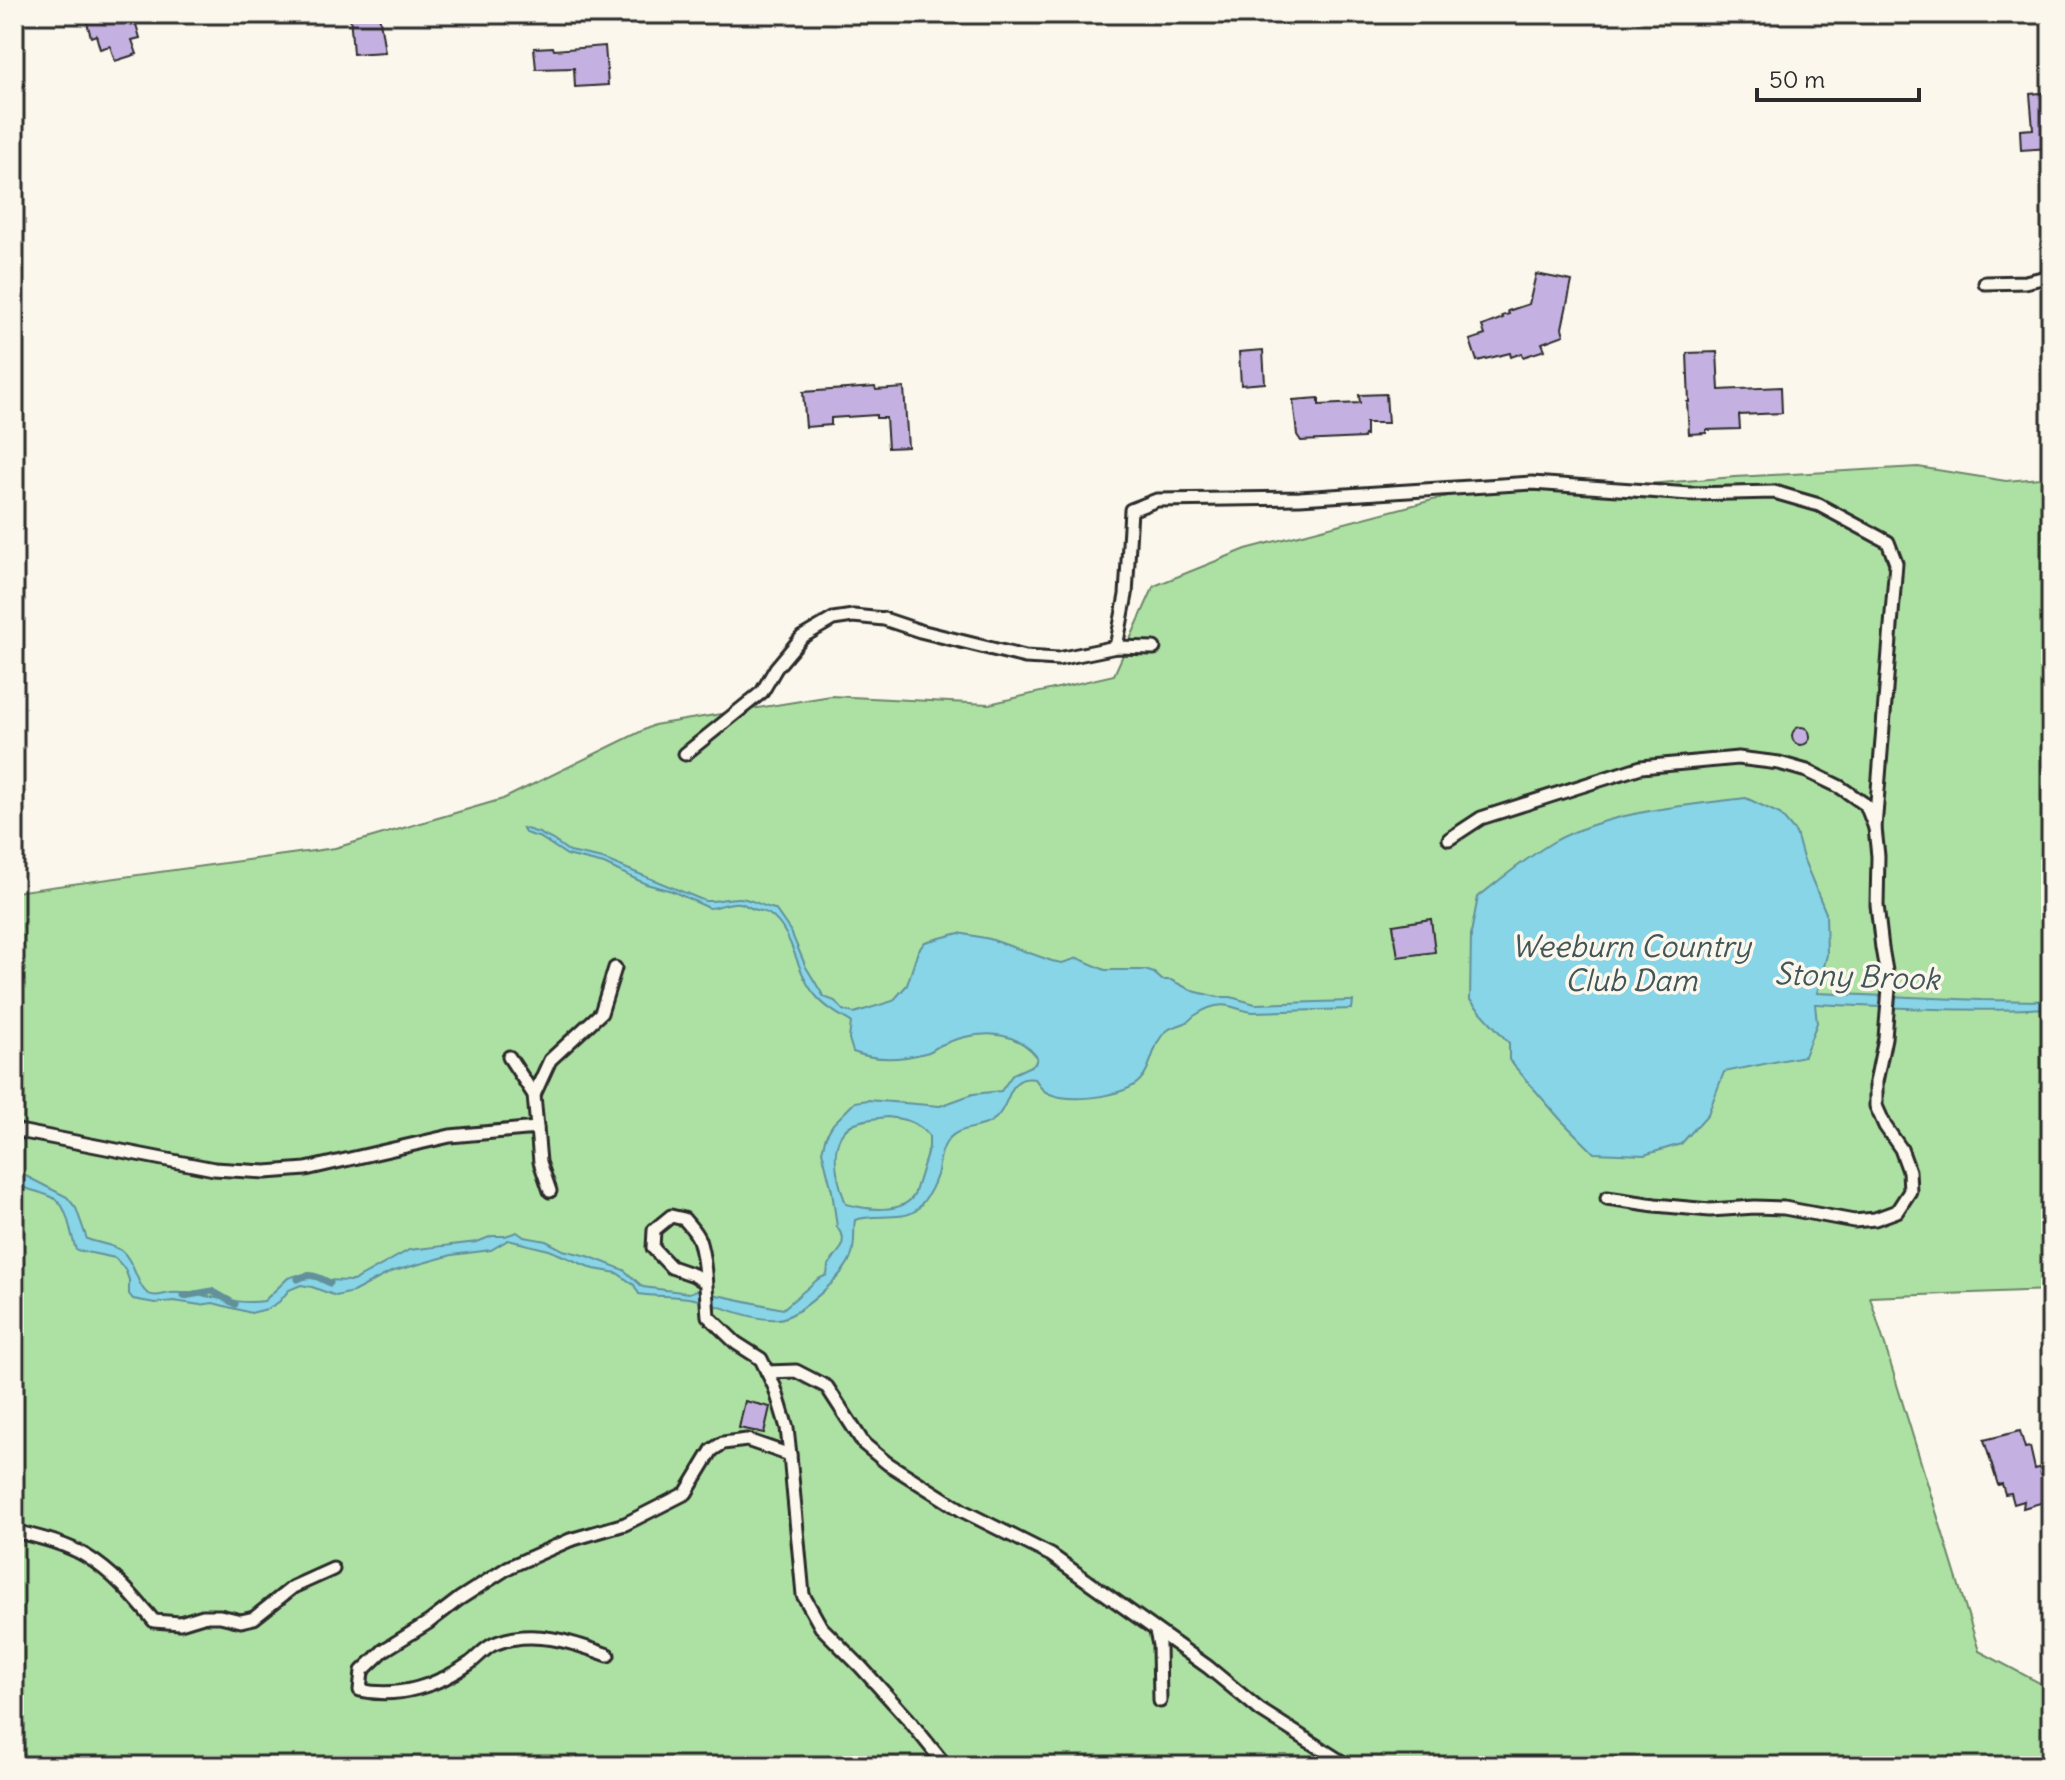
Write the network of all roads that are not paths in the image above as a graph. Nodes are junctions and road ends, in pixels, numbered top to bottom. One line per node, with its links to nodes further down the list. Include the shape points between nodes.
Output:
1 (2051, 276): 2 (lane)
2 (1985, 283)
3 (1116, 647): 4 (lane); 5 (lane, via 1058,659 1025,657 884,619 833,619 802,637 762,692); 6 (lane, via 1126,595 1131,510 1157,500 1300,498 1532,483 1690,494 1774,492 1819,505 1888,542 1896,563)
4 (1154, 648)
5 (685, 754)
6 (1875, 828): 7 (lane, via 1866,805 1840,787 1779,763 1738,758 1641,767 1481,818); 14 (lane, via 1877,905 1889,988 1876,1106 1909,1171 1910,1191 1897,1211 1854,1221 1784,1208 1710,1210)
7 (1449, 839)
8 (615, 968): 10 (lane, via 601,1013 550,1060)
9 (509, 1057): 10 (lane)
10 (534, 1095): 11 (lane)
11 (537, 1128): 12 (lane, via 450,1136 306,1169 266,1172 214,1169); 13 (lane)
12 (14, 1130)
13 (550, 1191)
14 (1607, 1198)
15 (705, 1285): 15 (lane, via 698,1238 684,1219 671,1216 654,1230 653,1248 671,1267); 16 (lane, via 708,1316 761,1359)
16 (767, 1372): 17 (lane); 20 (lane, via 796,1371 827,1387 864,1444 887,1463 963,1511 1051,1555)
17 (790, 1455): 21 (lane, via 747,1440 723,1443 712,1450 686,1493 625,1524 570,1540 509,1567 384,1650 362,1671 360,1690 401,1693 469,1664 493,1644 518,1639 542,1637); 23 (lane, via 803,1595 821,1627)
18 (14, 1531): 19 (lane, via 84,1554 111,1574 154,1621 254,1618 293,1587)
19 (333, 1569)
20 (1156, 1631): 22 (lane); 24 (lane, via 1260,1710)
21 (608, 1655)
22 (1160, 1701)
23 (946, 1766)
24 (1348, 1766)

